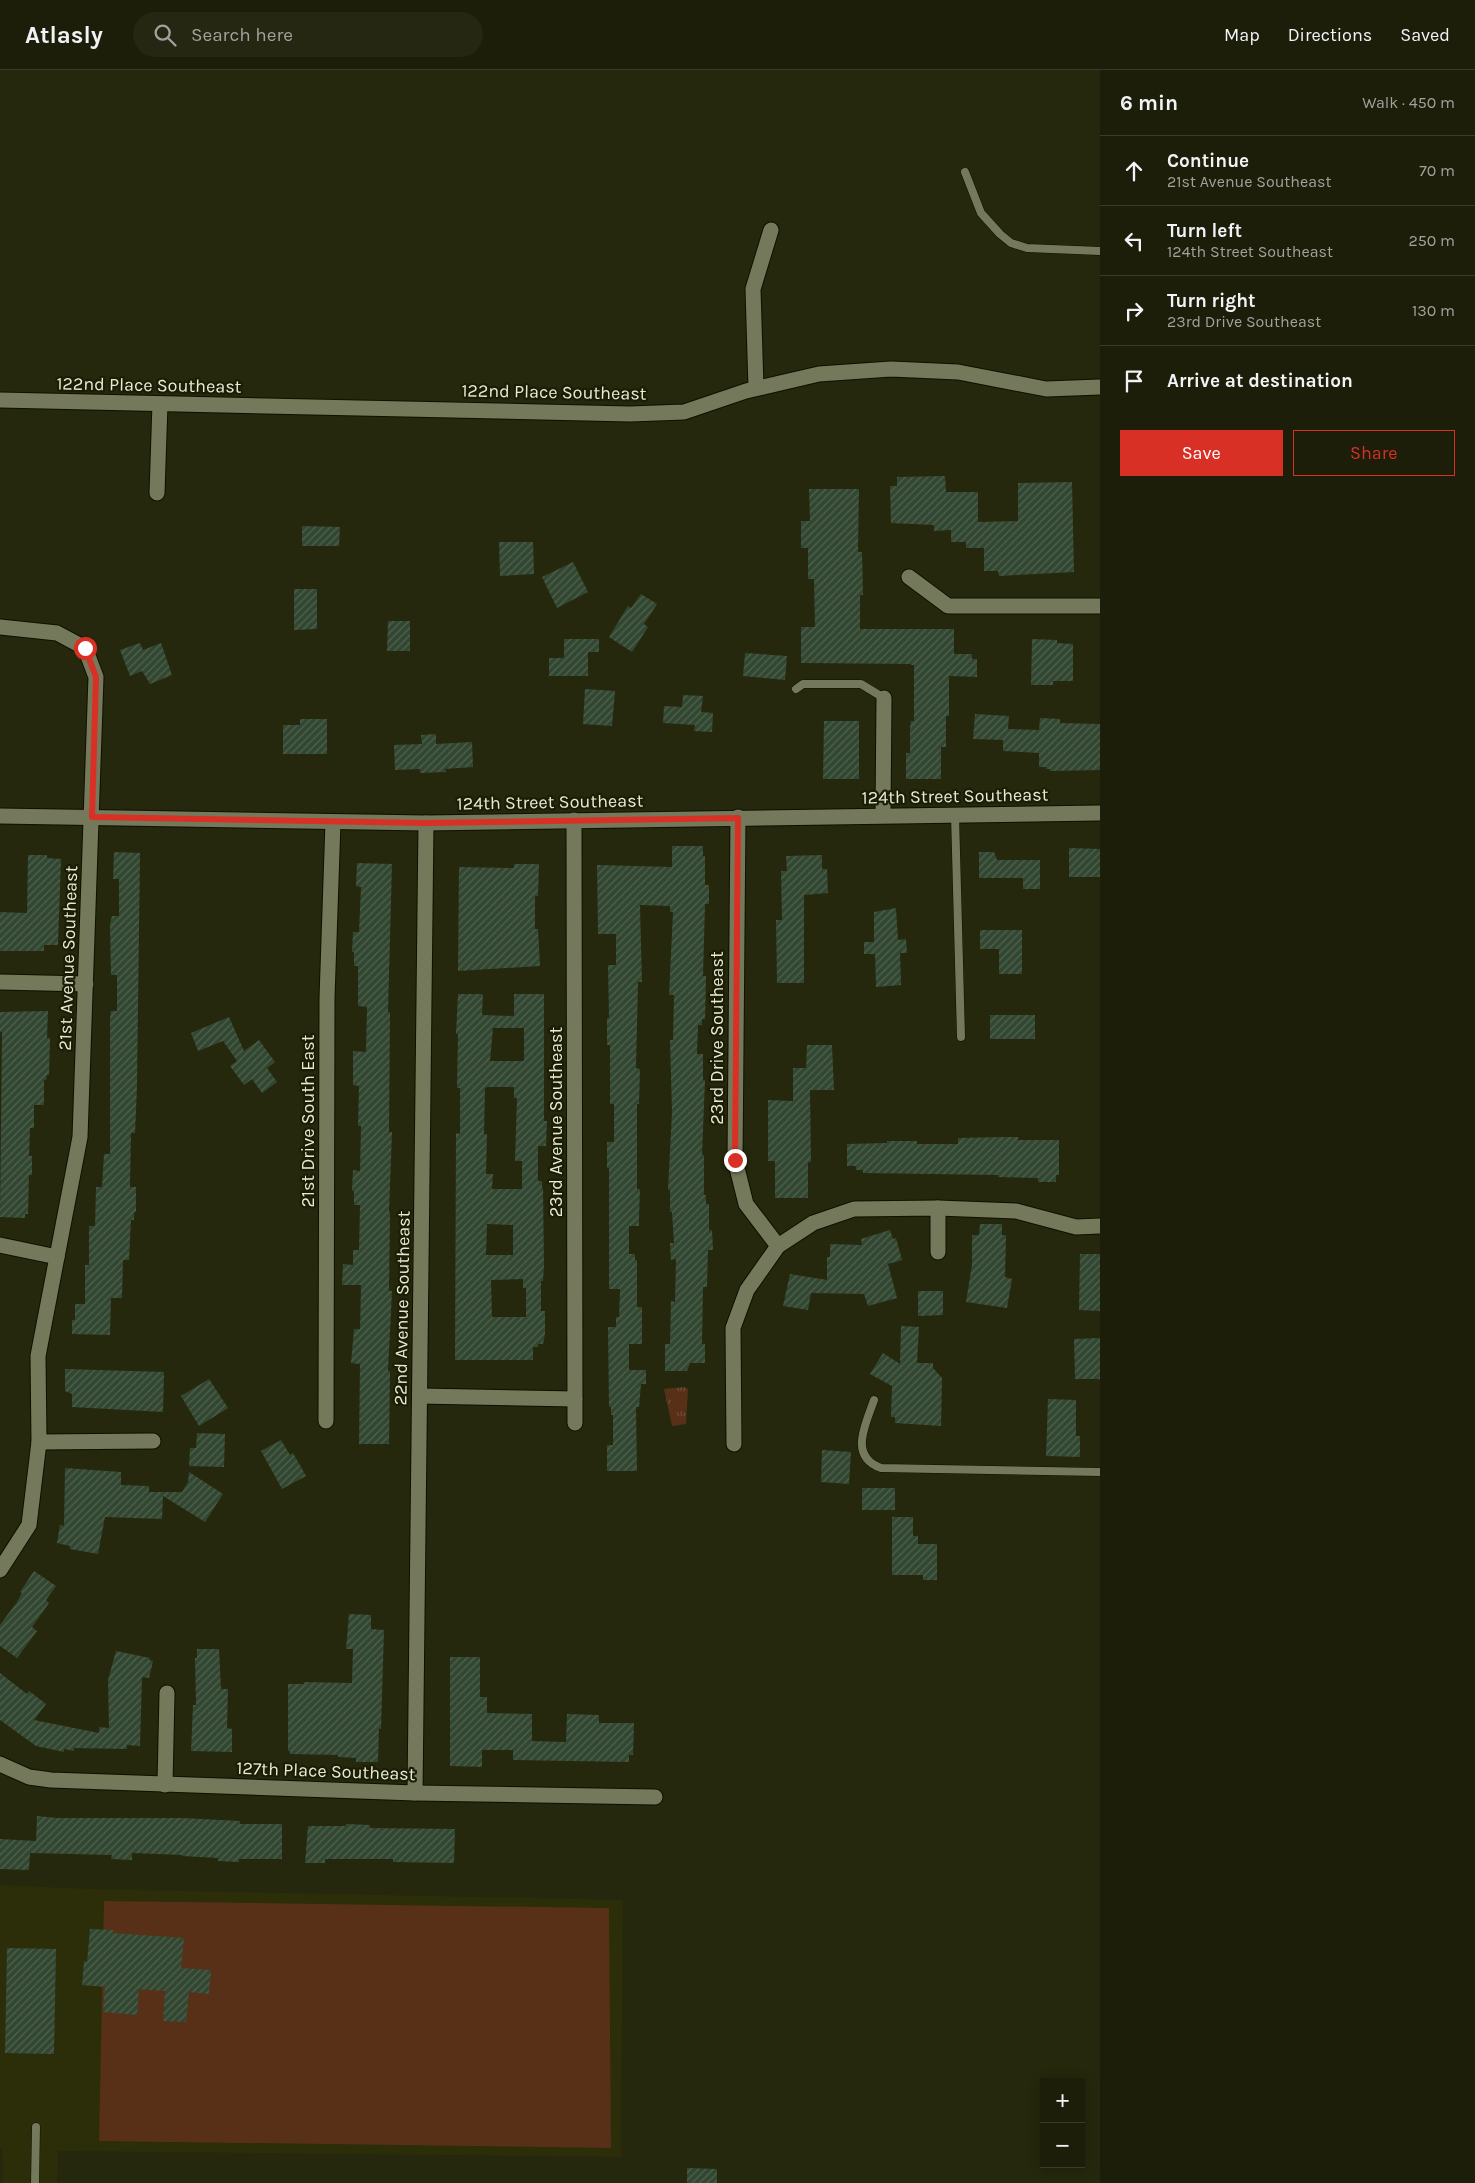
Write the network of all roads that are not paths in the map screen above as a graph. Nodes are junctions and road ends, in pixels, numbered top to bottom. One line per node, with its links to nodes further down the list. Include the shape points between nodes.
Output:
1 (965, 172): 3 (lane, via 981,212 1011,243 1027,248)
2 (771, 230): 5 (street, via 753,289)
3 (1100, 250)
4 (1100, 387): 5 (street, 122nd Place Southeast, via 1046,389 958,372 891,369 819,374)
5 (756, 388): 7 (street, 122nd Place Southeast, via 684,412 630,414)
6 (0, 400): 7 (street, 122nd Place Southeast)
7 (160, 404): 8 (street)
8 (157, 492)
9 (909, 577): 10 (street, via 948,606)
10 (1100, 606)
11 (0, 626): 18 (street, 21st Avenue Southeast, via 57,633 85,648 96,677)
12 (796, 689): 13 (lane, via 803,684 861,684)
13 (884, 698): 17 (street)
14 (1100, 814): 15 (street, 124th Street Southeast)
15 (955, 815): 17 (street, 124th Street Southeast); 25 (lane)
16 (0, 816): 18 (street, 124th Street Southeast)
17 (883, 816): 19 (street, 124th Street Southeast)
18 (92, 817): 21 (street, 124th Street Southeast); 24 (street, 21st Avenue Southeast)
19 (738, 818): 20 (street, 124th Street Southeast); 29 (street, 23rd Drive Southeast, via 735,1160 746,1204)
20 (574, 820): 22 (street, 124th Street Southeast); 33 (street, 23rd Avenue Southeast)
21 (333, 822): 22 (street, 124th Street Southeast); 35 (street, 21st Drive South East, via 327,998)
22 (426, 823): 32 (street, 22nd Avenue Southeast)
23 (0, 982): 24 (street)
24 (86, 984): 31 (street, 21st Avenue Southeast, via 80,1137)
25 (961, 1037)
26 (938, 1208): 27 (street, via 1016,1211 1076,1227); 29 (street, via 854,1209 813,1223); 30 (street)
27 (1100, 1226)
28 (0, 1245): 31 (street)
29 (778, 1246): 39 (street, via 747,1290 733,1328)
30 (938, 1252)
31 (57, 1256): 38 (street, 21st Avenue Southeast, via 38,1356)
32 (420, 1396): 33 (street); 45 (street, 22nd Avenue Southeast)
33 (575, 1399): 36 (street, 23rd Avenue Southeast)
34 (874, 1400): 40 (lane, via 862,1436 862,1450 870,1464 881,1468)
35 (326, 1421)
36 (575, 1423)
37 (153, 1441): 38 (street)
38 (39, 1442): 41 (street, 21st Avenue Southeast, via 29,1525)
39 (734, 1444)
40 (1100, 1472)
41 (0, 1570)
42 (167, 1693): 44 (street)
43 (0, 1764): 44 (street, 127th Place Southeast, via 29,1777)
44 (165, 1785): 45 (street, 127th Place Southeast)
45 (415, 1792): 46 (street, 127th Place Southeast)
46 (655, 1797)
47 (36, 2127): 48 (lane)
48 (35, 2183)

